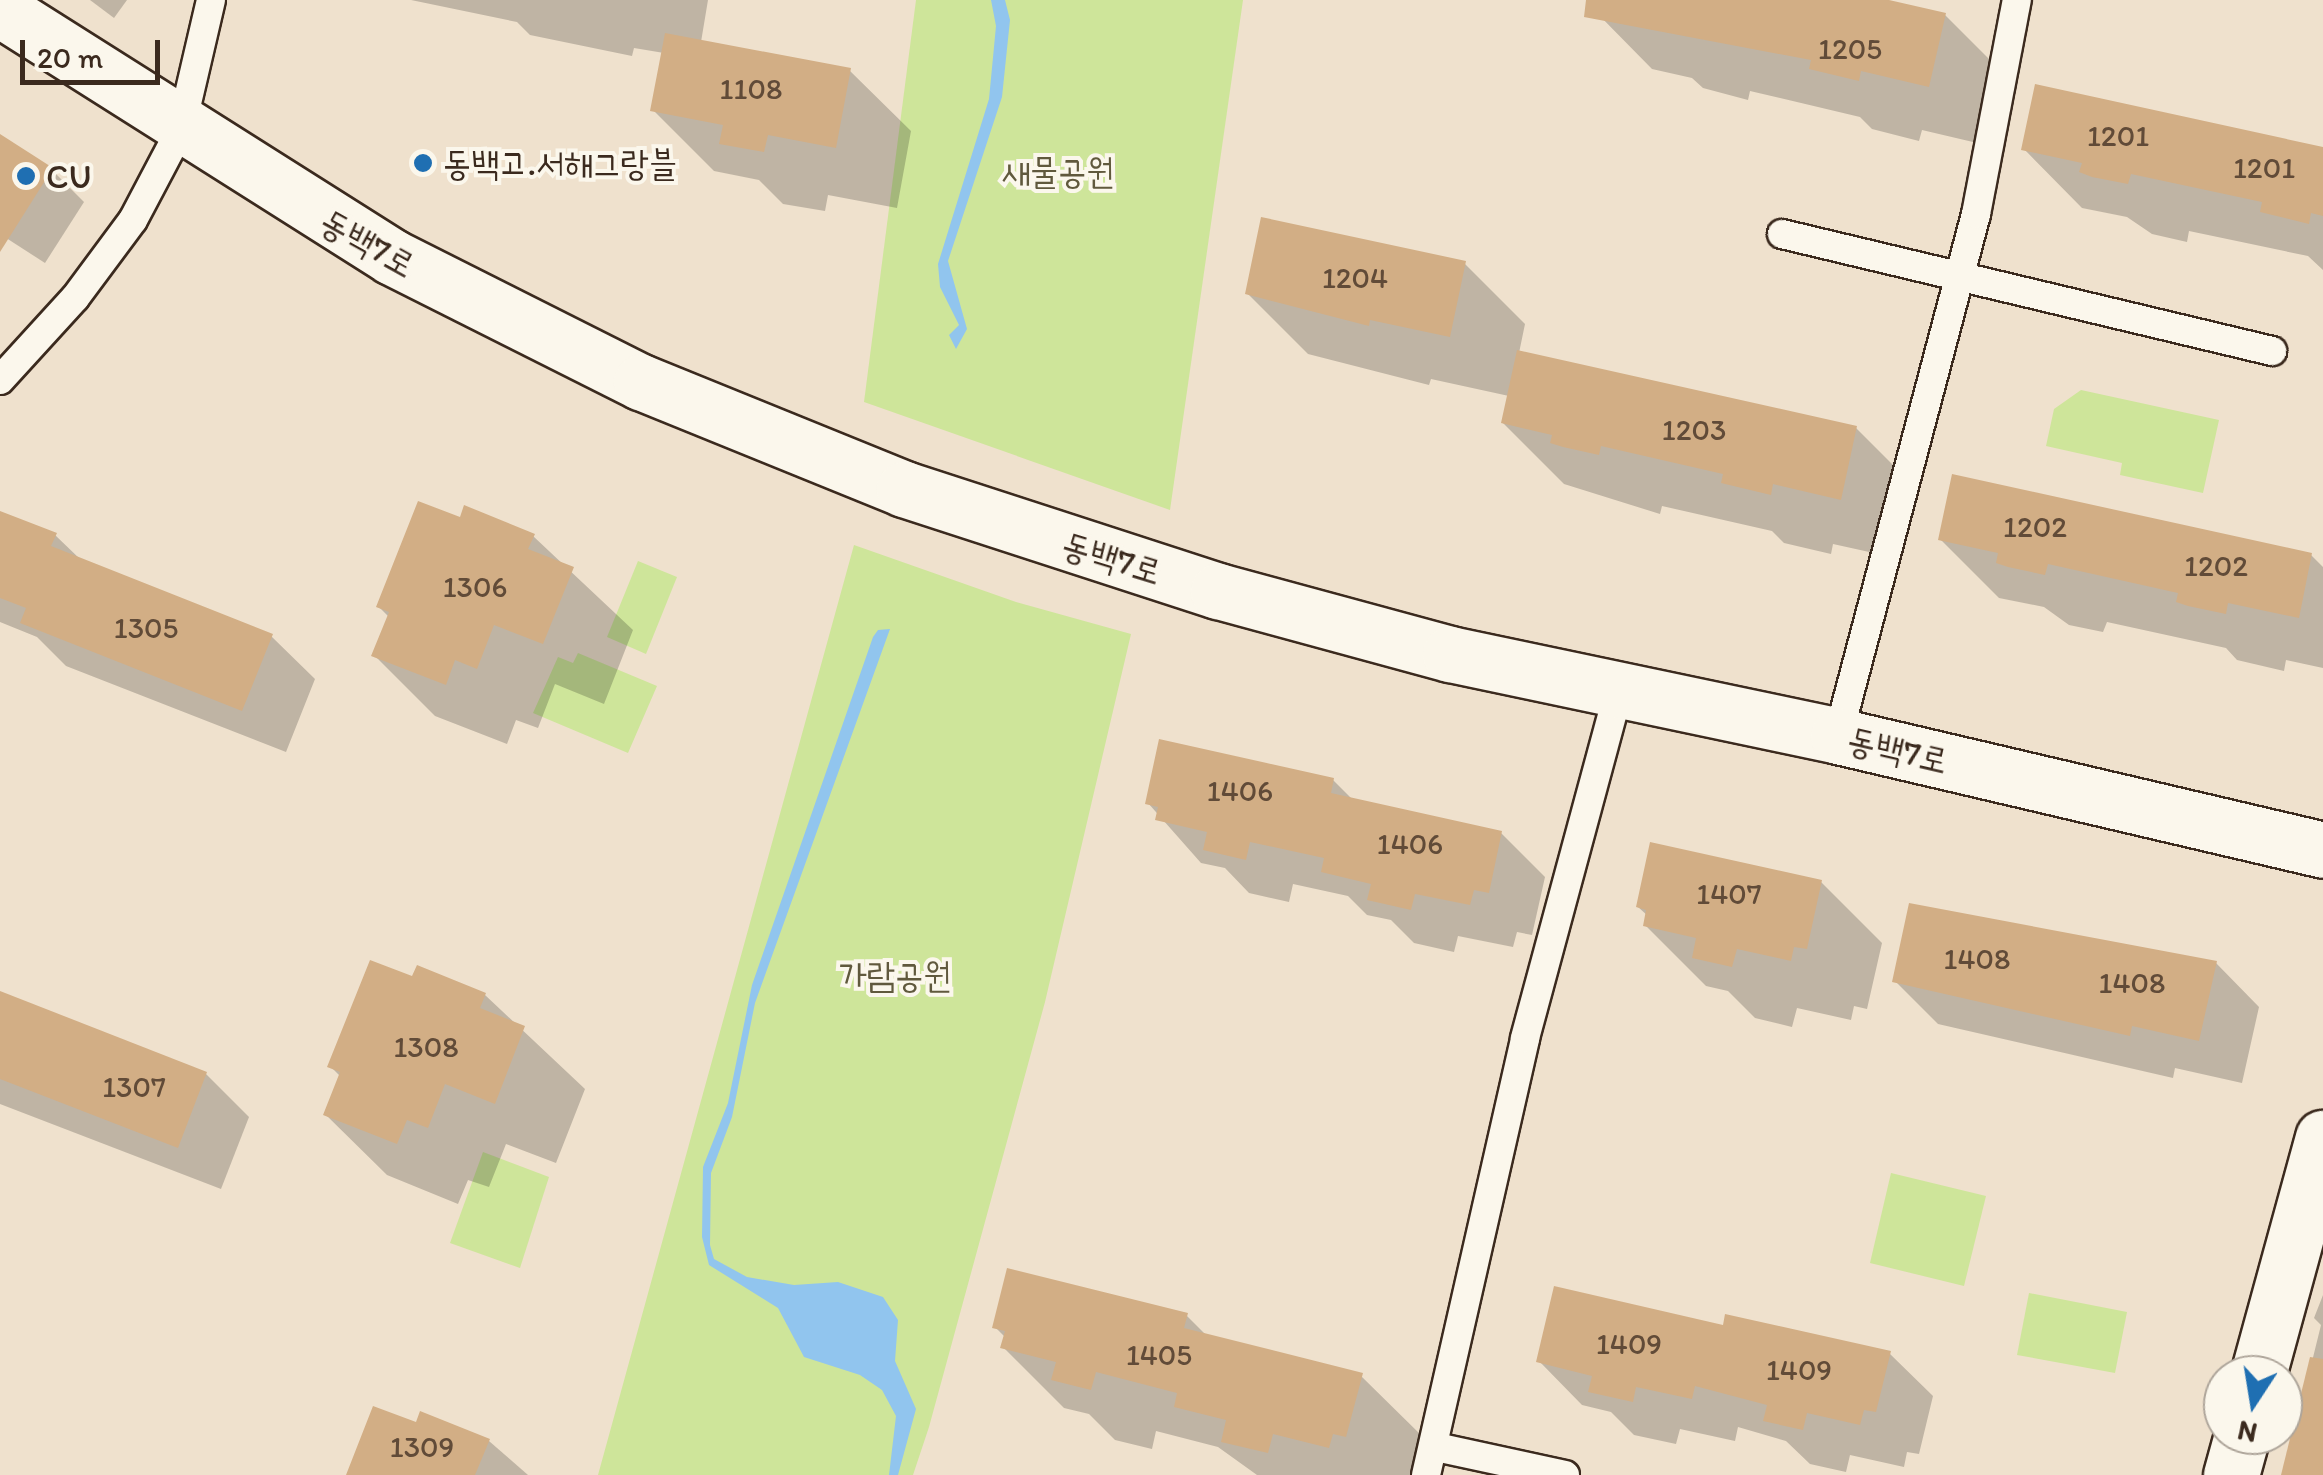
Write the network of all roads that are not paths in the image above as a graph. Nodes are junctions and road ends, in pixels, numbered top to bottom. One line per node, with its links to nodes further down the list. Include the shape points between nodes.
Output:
1 (212, 0): 4 (lane)
2 (2016, 0): 6 (lane)
3 (0, 8): 4 (street, 동백7로)
4 (181, 129): 8 (lane, via 100,266); 9 (street, 동백7로, via 392,257 766,436 979,515 1218,592)
5 (1782, 234): 6 (lane)
6 (1962, 273): 7 (lane); 10 (lane)
7 (2272, 350)
8 (0, 380)
9 (1618, 693): 10 (street, 동백7로); 14 (lane, via 1525,1038)
10 (1838, 736): 11 (street, 동백7로)
11 (2323, 850)
12 (2323, 1138): 13 (street)
13 (2263, 1355)
14 (1436, 1446): 15 (lane); 16 (lane)
15 (1426, 1475)
16 (1565, 1475)

